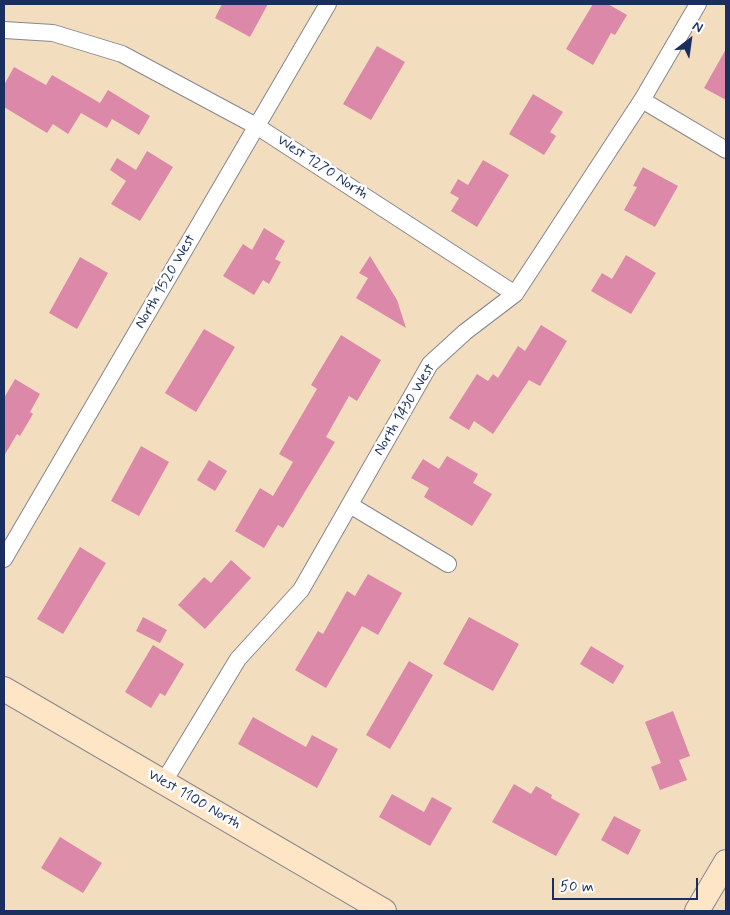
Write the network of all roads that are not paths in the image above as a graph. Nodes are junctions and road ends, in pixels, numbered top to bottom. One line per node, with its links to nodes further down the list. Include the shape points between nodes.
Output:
1 (328, 4): 5 (street, North 1520 West)
2 (698, 4): 4 (street, North 1430 West)
3 (4, 30): 5 (street, West 1270 North, via 53,33 122,54)
4 (642, 100): 6 (street); 7 (street, North 1430 West)
5 (258, 127): 7 (street, West 1270 North); 9 (street, North 1520 West)
6 (726, 150)
7 (515, 294): 8 (street, North 1430 West, via 464,332 430,364)
8 (350, 505): 10 (street); 12 (street, North 1430 West, via 301,590 238,659)
9 (4, 559)
10 (448, 564)
11 (4, 690): 12 (main road, West 1100 North)
12 (163, 783): 14 (main road, West 1100 North)
13 (726, 862): 15 (main road)
14 (384, 911)
15 (697, 911)

